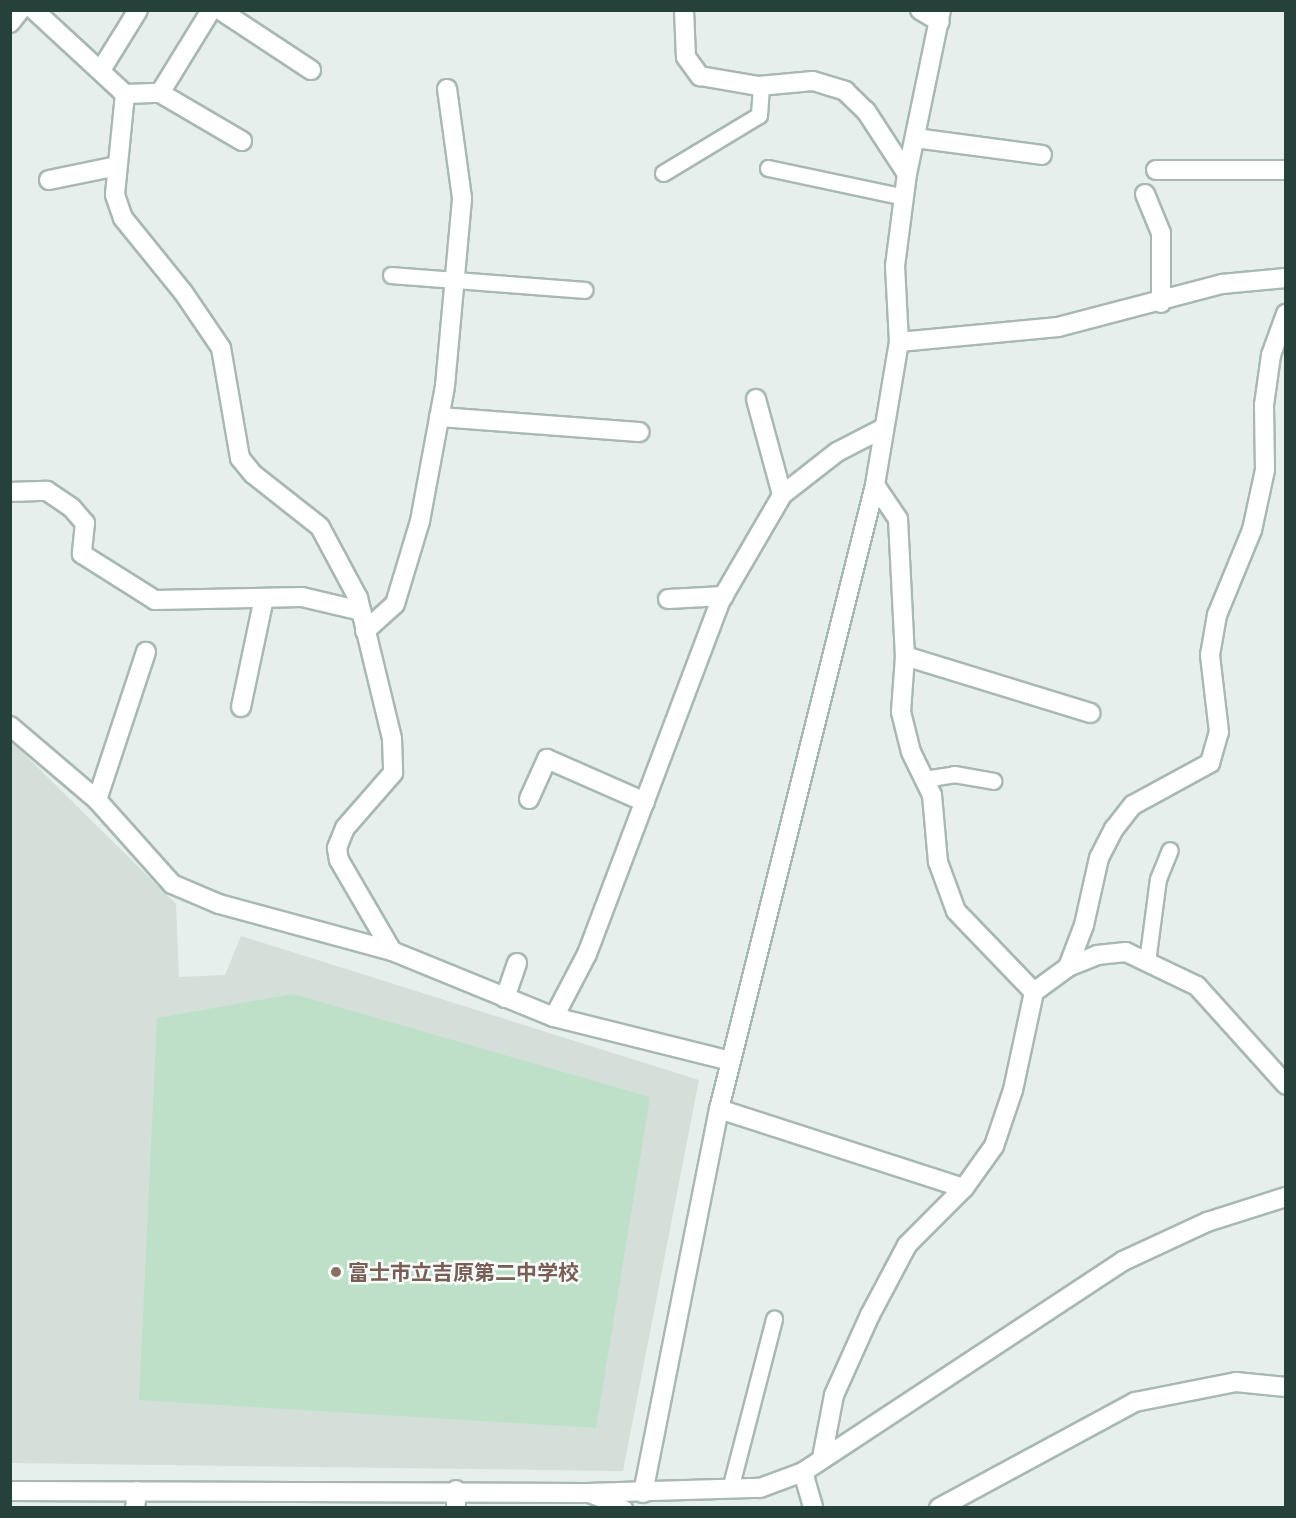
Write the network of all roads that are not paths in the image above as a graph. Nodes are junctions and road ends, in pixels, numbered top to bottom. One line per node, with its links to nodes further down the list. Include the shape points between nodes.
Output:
1 (20, 10): 9 (street)
2 (34, 10): 10 (street)
3 (138, 10): 10 (street)
4 (212, 10): 14 (street)
5 (220, 10): 11 (street)
6 (684, 10): 12 (street, via 686,57 700,76)
7 (920, 10): 8 (street)
8 (940, 16): 16 (street)
9 (10, 23)
10 (101, 70): 15 (street)
11 (311, 70)
12 (761, 86): 23 (lane, via 759,115); 24 (street, via 813,81 845,91 866,111)
13 (447, 89): 30 (street, via 462,198)
14 (160, 93): 15 (street); 17 (street)
15 (125, 94): 19 (street)
16 (915, 138): 18 (street); 24 (street)
17 (242, 141)
18 (1042, 155)
19 (117, 166): 25 (street); 45 (street, via 116,195 123,218 183,292 221,348 240,458 253,474 320,527 338,555)
20 (768, 168): 27 (lane)
21 (1156, 170): 22 (street)
22 (1286, 170)
23 (663, 173)
24 (907, 174): 27 (street)
25 (49, 180)
26 (1145, 194): 32 (street, via 1161,233)
27 (904, 197): 34 (street, via 895,266)
28 (391, 275): 30 (lane)
29 (1286, 278): 32 (street, via 1222,284)
30 (456, 279): 31 (lane); 36 (street)
31 (584, 290)
32 (1161, 303): 34 (street, via 1058,327)
33 (1286, 314): 61 (street, via 1271,355 1264,405 1265,470 1252,530 1217,615 1210,656 1219,732 1210,763 1133,805 1114,829 1099,858 1084,925)
34 (899, 342): 37 (street)
35 (756, 399): 41 (street)
36 (439, 417): 38 (street); 46 (street, via 420,521 395,604)
37 (884, 428): 39 (street); 41 (street, via 837,452)
38 (639, 432)
39 (875, 485): 48 (street, via 898,519); 65 (street)
40 (10, 492): 43 (street, via 47,491 70,507 85,523 82,554 155,600)
41 (782, 495): 42 (street)
42 (724, 596): 44 (street); 56 (street)
43 (264, 598): 45 (street, via 302,597); 49 (street)
44 (668, 599)
45 (361, 611): 46 (street)
46 (365, 631): 58 (street, via 392,739 393,773 345,828 337,848 339,860)
47 (146, 652): 55 (street)
48 (905, 656): 50 (street); 52 (street, via 901,712 911,752)
49 (242, 707)
50 (1090, 713)
51 (10, 726): 55 (street)
52 (924, 778): 53 (lane, via 954,774); 62 (street, via 932,795 938,862 956,911)
53 (993, 781)
54 (529, 799): 56 (street, via 547,759)
55 (97, 800): 58 (street, via 172,884 219,904)
56 (645, 802): 64 (street, via 587,954)
57 (1170, 850): 59 (lane, via 1158,879)
58 (392, 951): 63 (street)
59 (1146, 962): 61 (street, via 1126,952 1097,956); 66 (street, via 1197,986)
60 (518, 963): 63 (street)
61 (1068, 967): 62 (street)
62 (1034, 992): 68 (street, via 1013,1090 994,1146)
63 (505, 998): 64 (street)
64 (554, 1017): 65 (street)
65 (730, 1061): 67 (street)
66 (1286, 1085)
67 (719, 1109): 68 (street); 76 (street)
68 (964, 1188): 72 (street, via 907,1245 870,1315 834,1395)
69 (1286, 1197): 72 (street, via 1208,1222 1123,1261)
70 (774, 1319): 74 (lane)
71 (1286, 1387): 82 (street, via 1236,1382 1135,1402)
72 (822, 1458): 73 (street)
73 (803, 1472): 74 (street, via 760,1488); 81 (street)
74 (730, 1489): 76 (street)
75 (10, 1491): 78 (street)
76 (644, 1492): 77 (street)
77 (587, 1493): 79 (street); 80 (lane)
78 (136, 1499): 79 (street)
79 (456, 1499)
80 (624, 1508)
81 (813, 1508)
82 (939, 1508)

